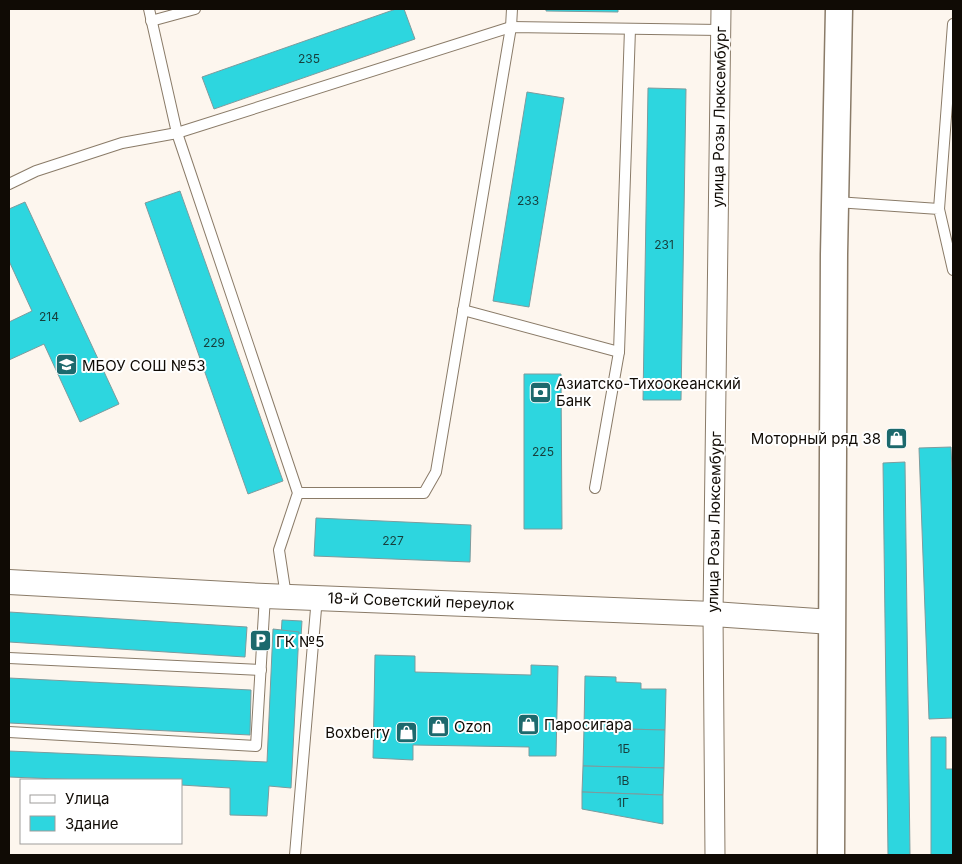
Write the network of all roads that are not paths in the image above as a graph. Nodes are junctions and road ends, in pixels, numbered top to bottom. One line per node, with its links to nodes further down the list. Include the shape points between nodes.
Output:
1 (149, 9): 6 (lane)
2 (195, 9): 6 (lane)
3 (512, 9): 8 (lane)
4 (721, 9): 10 (street, улица Розы Люксембург)
5 (839, 9): 13 (main road)
6 (151, 21): 11 (lane)
7 (953, 24): 14 (lane)
8 (511, 27): 9 (lane); 11 (lane); 16 (lane)
9 (630, 29): 10 (lane); 17 (lane)
10 (720, 30): 23 (street, улица Розы Люксембург)
11 (177, 133): 12 (lane, via 122,143 36,171); 19 (lane)
12 (9, 184)
13 (835, 202): 14 (lane); 24 (main road)
14 (939, 209): 15 (lane)
15 (953, 270)
16 (463, 310): 17 (lane); 19 (lane, via 436,472 424,493)
17 (619, 352): 18 (lane)
18 (595, 488)
19 (298, 493): 21 (lane, via 279,550)
20 (9, 582): 21 (street, 18-й Советский переулок)
21 (276, 596): 22 (street, 18-й Советский переулок); 26 (lane)
22 (317, 596): 23 (street, 18-й Советский переулок); 28 (lane)
23 (713, 614): 24 (street, 18-й Советский переулок); 29 (street, улица Розы Люксембург)
24 (832, 622): 30 (main road)
25 (9, 658): 26 (lane)
26 (261, 670): 27 (lane, via 256,746)
27 (9, 732)
28 (295, 855)
29 (716, 855)
30 (831, 855)

